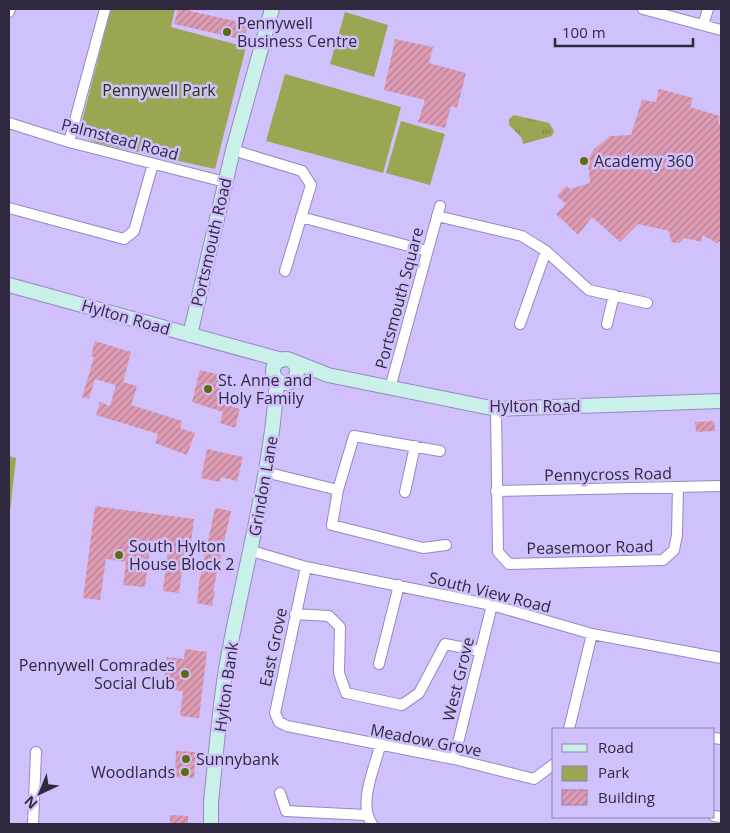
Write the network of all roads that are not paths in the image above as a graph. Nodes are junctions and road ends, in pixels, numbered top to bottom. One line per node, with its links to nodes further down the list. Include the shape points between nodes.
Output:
1 (105, 9): 8 (street)
2 (272, 9): 9 (street, Portsmouth Road)
3 (643, 9): 5 (street)
4 (708, 9): 5 (street)
5 (703, 25): 6 (street)
6 (721, 30)
7 (9, 123): 8 (street, Palmstead Road)
8 (69, 142): 10 (street, Palmstead Road)
9 (233, 150): 11 (street, Portsmouth Road); 13 (street, via 302,172 311,185)
10 (153, 164): 11 (street, Palmstead Road); 12 (street, via 134,231 124,239)
11 (225, 182): 22 (street, Portsmouth Road)
12 (9, 208)
13 (301, 217): 14 (street); 16 (street)
14 (427, 251): 15 (street, Portsmouth Square, via 438,211 522,236); 28 (street, Portsmouth Square)
15 (546, 251): 18 (street, Portsmouth Square, via 590,290); 20 (street)
16 (286, 271)
17 (9, 285): 22 (street, Hylton Road)
18 (614, 295): 19 (street, Portsmouth Square); 21 (street)
19 (647, 303)
20 (520, 324)
21 (607, 324)
22 (190, 335): 23 (street, Hylton Road)
23 (243, 350): 24 (street, Hylton Road); 26 (street, Hylton Road)
24 (286, 360): 25 (street, Hylton Road); 26 (street, via 275,364); 27 (street, via 297,370)
25 (321, 373): 27 (street, Hylton Road); 28 (street, Hylton Road)
26 (275, 377): 27 (street, via 286,384); 31 (street, Grindon Lane)
27 (293, 380): 31 (street, Grindon Lane)
28 (390, 388): 30 (street, Hylton Road)
29 (721, 401): 30 (street, Hylton Road)
30 (496, 409): 38 (street, Peasemoor Road)
31 (274, 421): 34 (street, Grindon Lane)
32 (415, 446): 33 (street); 37 (street, via 354,436); 39 (street)
33 (440, 451)
34 (265, 472): 37 (street); 41 (street, Grindon Lane)
35 (721, 486): 36 (street, Pennycross Road)
36 (678, 488): 38 (street, Pennycross Road); 38 (street, Peasemoor Road, via 677,536 674,550 663,560 509,564 498,552)
37 (338, 490): 40 (street, via 332,525 423,548)
38 (496, 490)
39 (405, 492)
40 (446, 545)
41 (252, 551): 42 (street, South View Road); 59 (street, Hylton Bank, via 227,665)
42 (306, 568): 43 (street, South View Road); 45 (street, East Grove)
43 (399, 585): 44 (street, South View Road); 49 (street)
44 (492, 605): 46 (street, South View Road); 47 (street, West Grove)
45 (295, 614): 47 (street, via 329,616 340,627 339,672 346,692 402,705 419,693 445,644); 50 (street, East Grove, via 275,713 279,722)
46 (592, 634): 48 (street, South View Road); 51 (street)
47 (480, 651): 54 (street, West Grove)
48 (721, 658)
49 (379, 664)
50 (287, 726): 52 (street, Meadow Grove)
51 (569, 728)
52 (380, 746): 54 (street, Meadow Grove); 57 (street, via 366,802)
53 (36, 752): 58 (street)
54 (454, 759): 55 (street, Meadow Grove, via 534,779)
55 (552, 766)
56 (280, 793): 57 (street, via 286,812)
57 (366, 815): 60 (street)
58 (33, 824)
59 (210, 824)
60 (372, 824)

